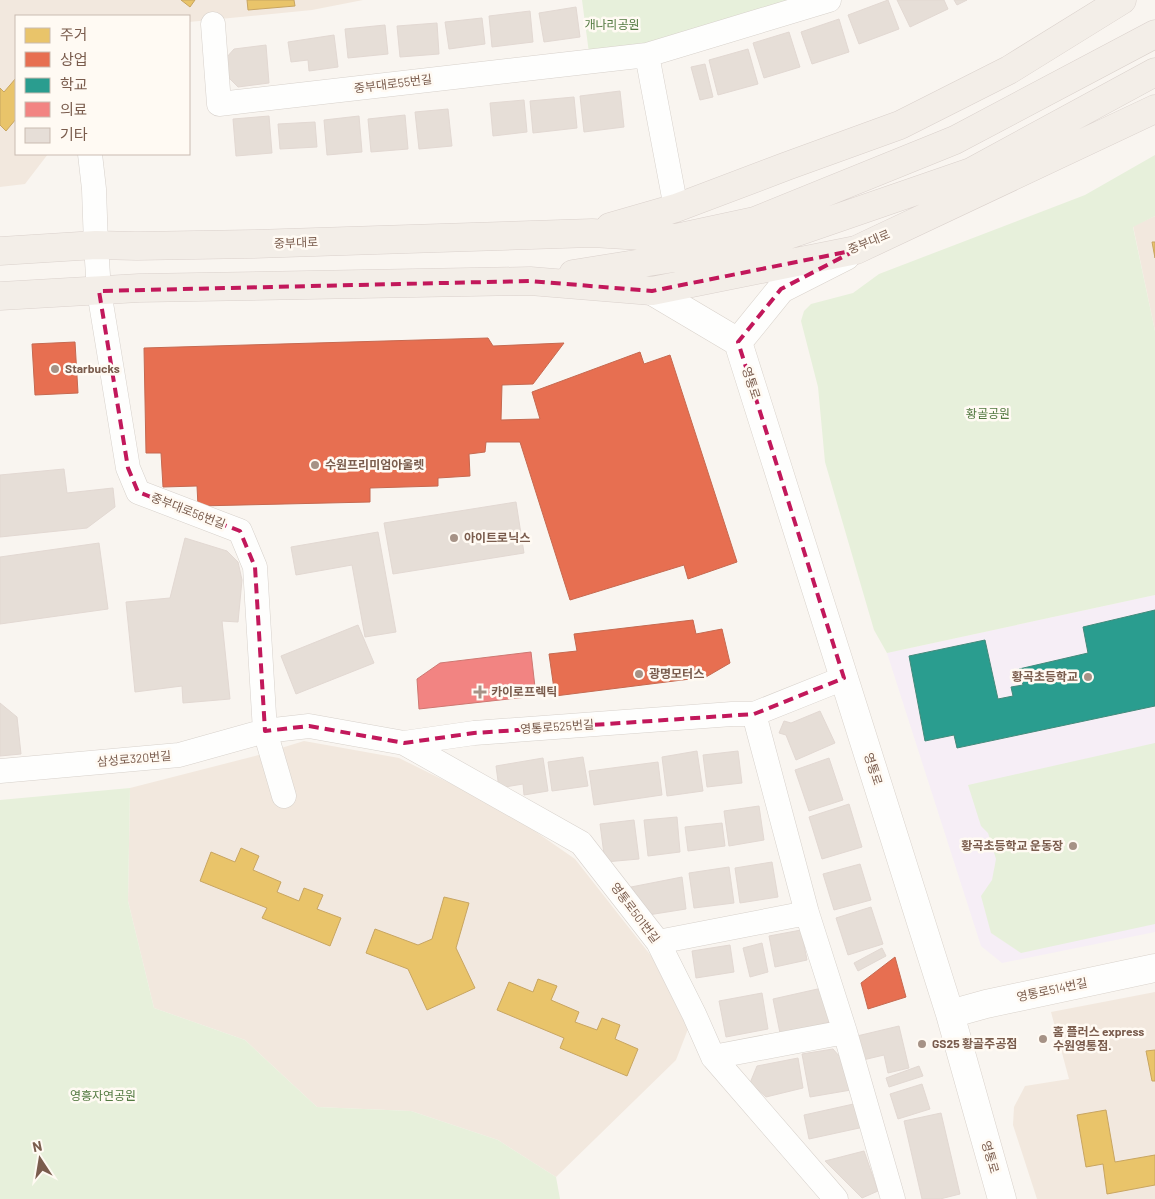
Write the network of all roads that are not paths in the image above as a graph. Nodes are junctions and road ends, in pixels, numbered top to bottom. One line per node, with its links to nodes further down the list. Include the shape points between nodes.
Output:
1 (829, 0): 5 (street, 중부대로55번길)
2 (1122, 0): 9 (main road, 중부대로, via 1009,70 900,125)
3 (213, 24): 5 (street, 중부대로55번길, via 219,104)
4 (1155, 34): 10 (main road, 중부대로, via 955,140 755,221 676,238)
5 (647, 55): 9 (street)
6 (1155, 72): 15 (main road, 중부대로, via 971,172 762,244)
7 (1155, 109): 13 (main road, 중부대로)
8 (90, 155): 12 (street, 중부대로56번길)
9 (676, 208): 10 (main road, 중부대로)
10 (592, 233): 11 (main road, 중부대로)
11 (253, 244): 12 (main road, 중부대로); 16 (main road)
12 (96, 245): 14 (main road, 중부대로); 17 (street, 중부대로56번길)
13 (856, 250): 18 (main road, 중부대로); 20 (street, via 781,289)
14 (0, 251)
15 (530, 281): 16 (main road, 중부대로); 18 (main road, 중부대로)
16 (254, 286): 17 (main road, 중부대로)
17 (99, 291): 19 (main road, 중부대로); 23 (street, 중부대로56번길, via 128,468 138,492 240,531 255,567)
18 (652, 291): 20 (street)
19 (0, 296)
20 (738, 342): 21 (street, 영통로)
21 (844, 678): 22 (street, 영통로525번길); 30 (street, 영통로)
22 (754, 714): 24 (street, 영통로525번길, via 474,733); 27 (street)
23 (265, 731): 24 (street, 영통로525번길, via 309,726); 25 (street, 삼성로320번길, via 179,755); 26 (street, 중부대로56번길)
24 (404, 743): 28 (street, 영통로501번길, via 580,843)
25 (0, 771)
26 (284, 796)
27 (808, 913): 28 (street); 31 (street)
28 (658, 942): 32 (street, 영통로501번길)
29 (1155, 968): 30 (street, 영통로514번길)
30 (950, 1014): 35 (street, 영통로)
31 (845, 1032): 32 (street); 34 (street)
32 (713, 1056): 33 (street, 영통로501번길)
33 (836, 1199)
34 (893, 1199)
35 (1002, 1199)

